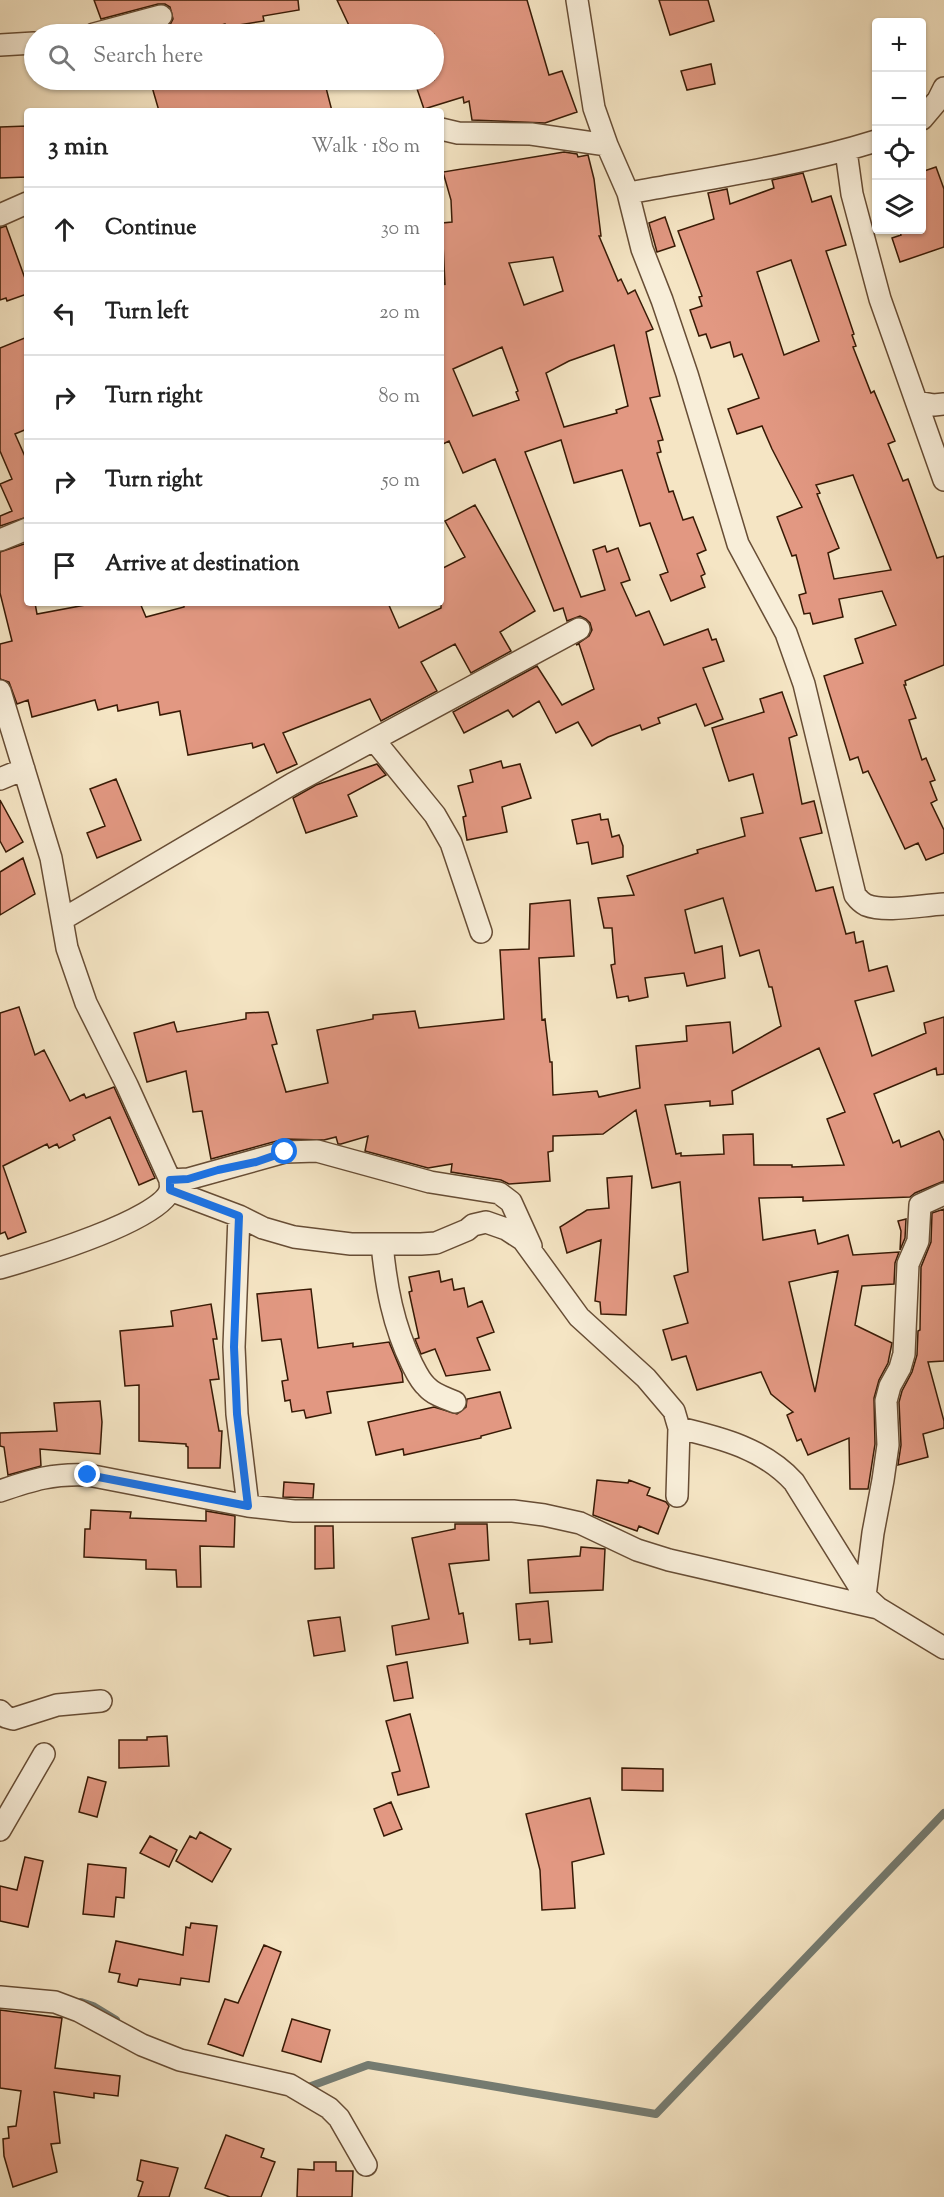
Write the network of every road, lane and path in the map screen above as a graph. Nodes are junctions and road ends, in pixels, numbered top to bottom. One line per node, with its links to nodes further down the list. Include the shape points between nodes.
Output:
1 (577, 0): 12 (street, via 594,108)
2 (161, 16): 3 (street)
3 (131, 24)
4 (24, 44): 5 (street)
5 (0, 45)
6 (944, 88): 7 (street)
7 (926, 114)
8 (944, 119): 9 (street)
9 (926, 120)
10 (444, 130): 12 (street, via 531,134)
11 (872, 142): 13 (street)
12 (607, 145): 14 (street)
13 (846, 151): 14 (street); 17 (street, via 852,194 880,299)
14 (628, 193): 27 (street, via 642,249 683,363 738,544 786,633 804,684 855,896 873,906)
15 (24, 204): 16 (street)
16 (0, 215)
17 (917, 402): 18 (street); 19 (street)
18 (944, 404)
19 (944, 480)
20 (24, 530): 21 (street)
21 (0, 540)
22 (579, 629): 24 (street)
23 (0, 692): 25 (street)
24 (374, 740): 28 (street); 29 (street, via 435,815 451,843)
25 (24, 769): 26 (street); 28 (street, via 51,858)
26 (0, 779)
27 (941, 906)
28 (63, 919): 30 (street, via 67,948 86,1004 127,1085)
29 (481, 932)
30 (170, 1185): 32 (street); 34 (street, via 285,1152 317,1151 430,1182 499,1193 511,1202); 35 (street, via 156,1205 129,1222)
31 (944, 1194): 41 (street, via 920,1205 918,1241 908,1264 904,1354 886,1401 888,1444 873,1533)
32 (239, 1216): 33 (street, via 294,1237); 40 (street, via 234,1347)
33 (382, 1244): 34 (street, via 436,1243 486,1222 523,1240); 36 (street, via 386,1284 407,1354 426,1387)
34 (537, 1258): 37 (street, via 579,1317 646,1378 674,1412)
35 (0, 1268)
36 (455, 1402)
37 (679, 1428): 39 (street); 41 (street, via 744,1446 783,1470)
38 (1, 1487): 40 (street, via 65,1474 88,1475)
39 (677, 1496)
40 (248, 1506): 41 (street, via 294,1511 513,1511 544,1515 580,1523 637,1551 669,1560)
41 (872, 1602): 42 (street)
42 (944, 1648)
43 (101, 1701): 44 (street, via 65,1704 13,1719)
44 (0, 1711)
45 (44, 1754): 46 (street)
46 (0, 1830)
47 (0, 1997): 48 (street, via 56,2001 180,2060 290,2085 339,2118)
48 (366, 2165)

